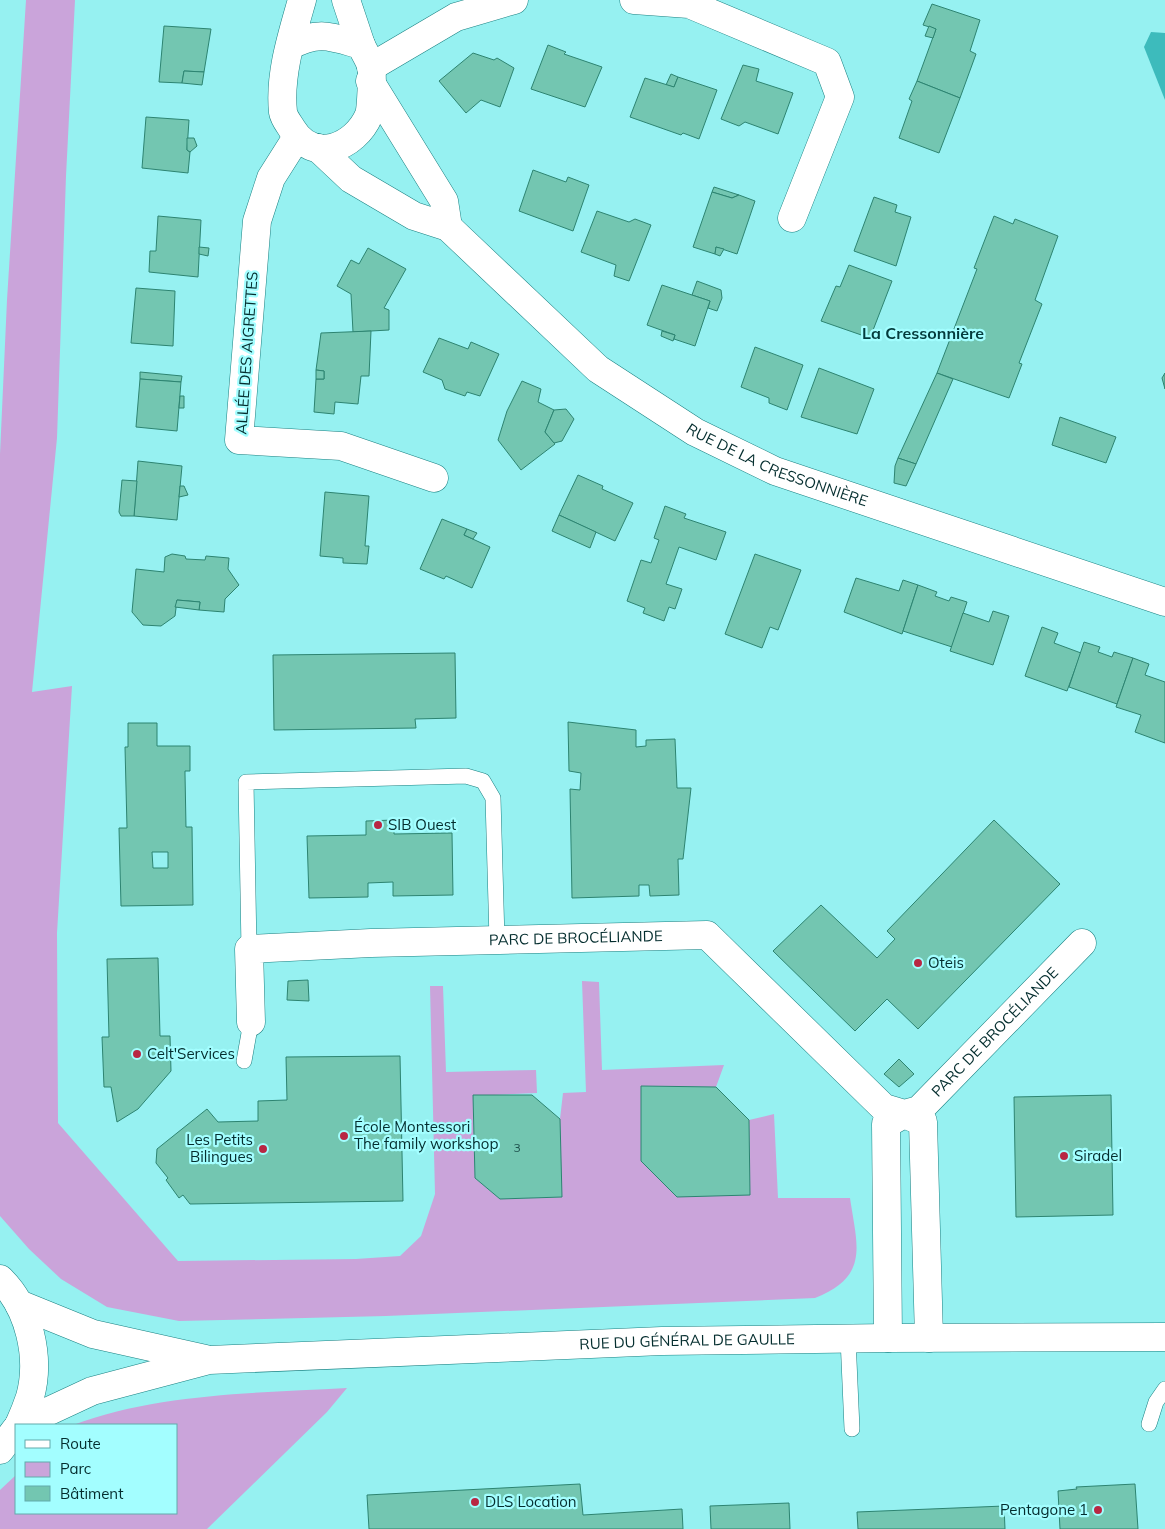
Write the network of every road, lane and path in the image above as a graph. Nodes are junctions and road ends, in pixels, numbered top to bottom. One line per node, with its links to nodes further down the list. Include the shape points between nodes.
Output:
1 (302, 0): 5 (street, RUE DE LA CRESSONNIÈRE)
2 (346, 0): 6 (street)
3 (514, 0): 6 (street, via 456,17)
4 (634, 0): 8 (street, via 689,4 827,62 840,97)
5 (290, 46): 6 (street, via 306,37 328,35); 7 (street, RUE DE LA CRESSONNIÈRE, via 283,82 283,114)
6 (367, 64): 7 (street, via 369,114 355,137 337,148); 9 (street, via 444,201)
7 (308, 143): 9 (street, RUE DE LA CRESSONNIÈRE, via 351,179 414,216); 10 (street, ALLÉE DES AIGRETTES, via 272,178 257,221 239,440 340,446)
8 (792, 218)
9 (448, 226): 11 (street, RUE DE LA CRESSONNIÈRE, via 598,369 695,432 775,471)
10 (434, 478)
11 (1165, 602)
12 (497, 940): 14 (street, PARC DE BROCÉLIANDE); 14 (lane, via 493,798 483,781 466,776 246,782); 17 (street, PARC DE BROCÉLIANDE, via 707,935 884,1108)
13 (1082, 943): 17 (street, PARC DE BROCÉLIANDE, via 919,1110)
14 (249, 949): 15 (street)
15 (251, 1022): 16 (lane)
16 (244, 1061)
17 (904, 1114): 22 (street, PARC DE BROCÉLIANDE, via 886,1124); 23 (street, PARC DE BROCÉLIANDE, via 923,1122)
18 (0, 1279): 19 (street)
19 (19, 1304): 24 (street, RUE DU GÉNÉRAL DE GAULLE, via 93,1334); 26 (street, via 30,1334 34,1365 30,1396)
20 (1165, 1337): 23 (street, RUE DU GÉNÉRAL DE GAULLE)
21 (848, 1338): 22 (street, RUE DU GÉNÉRAL DE GAULLE); 24 (street, RUE DU GÉNÉRAL DE GAULLE, via 662,1341); 29 (lane)
22 (888, 1338): 23 (street, RUE DU GÉNÉRAL DE GAULLE)
23 (929, 1338)
24 (209, 1360): 27 (street, RUE DU GÉNÉRAL DE GAULLE, via 92,1391)
25 (1165, 1389): 28 (lane, via 1156,1402)
26 (19, 1424)
27 (21, 1424)
28 (1149, 1424)
29 (852, 1429)
30 (15, 1430): 31 (street)
31 (0, 1450)

